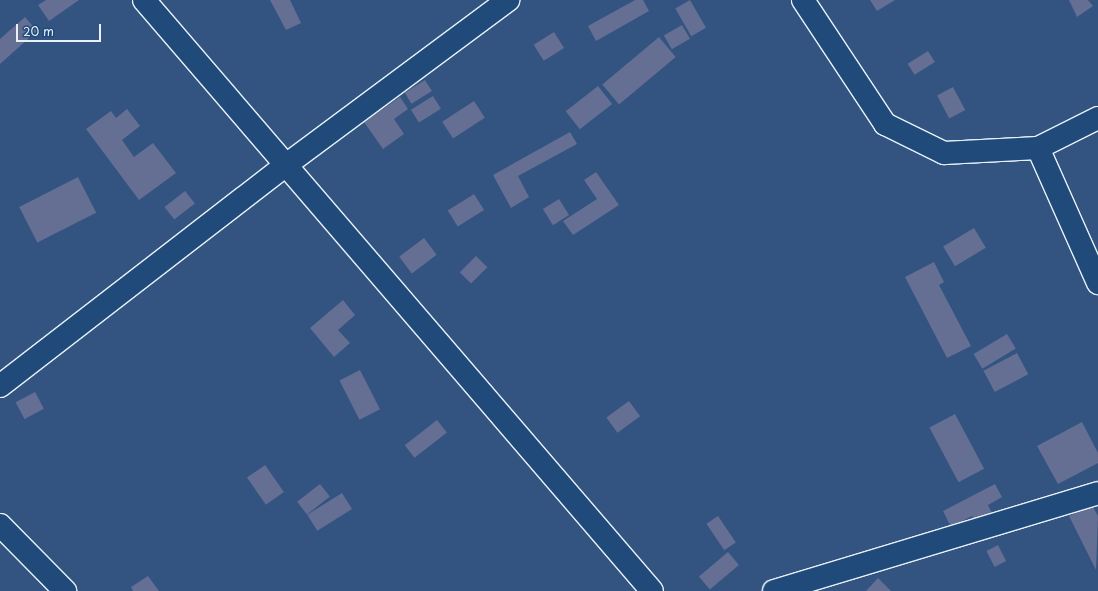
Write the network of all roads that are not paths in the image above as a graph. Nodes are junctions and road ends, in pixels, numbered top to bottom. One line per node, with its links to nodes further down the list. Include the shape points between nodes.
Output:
1 (144, 0): 6 (street)
2 (508, 0): 6 (street)
3 (803, 0): 5 (street, via 885,124 944,153)
4 (1098, 118): 5 (street)
5 (1038, 148): 7 (street)
6 (286, 165): 8 (street); 12 (street)
7 (1098, 283)
8 (0, 386)
9 (1098, 493): 13 (street)
10 (0, 526): 11 (street)
11 (64, 591)
12 (652, 591)
13 (774, 591)

